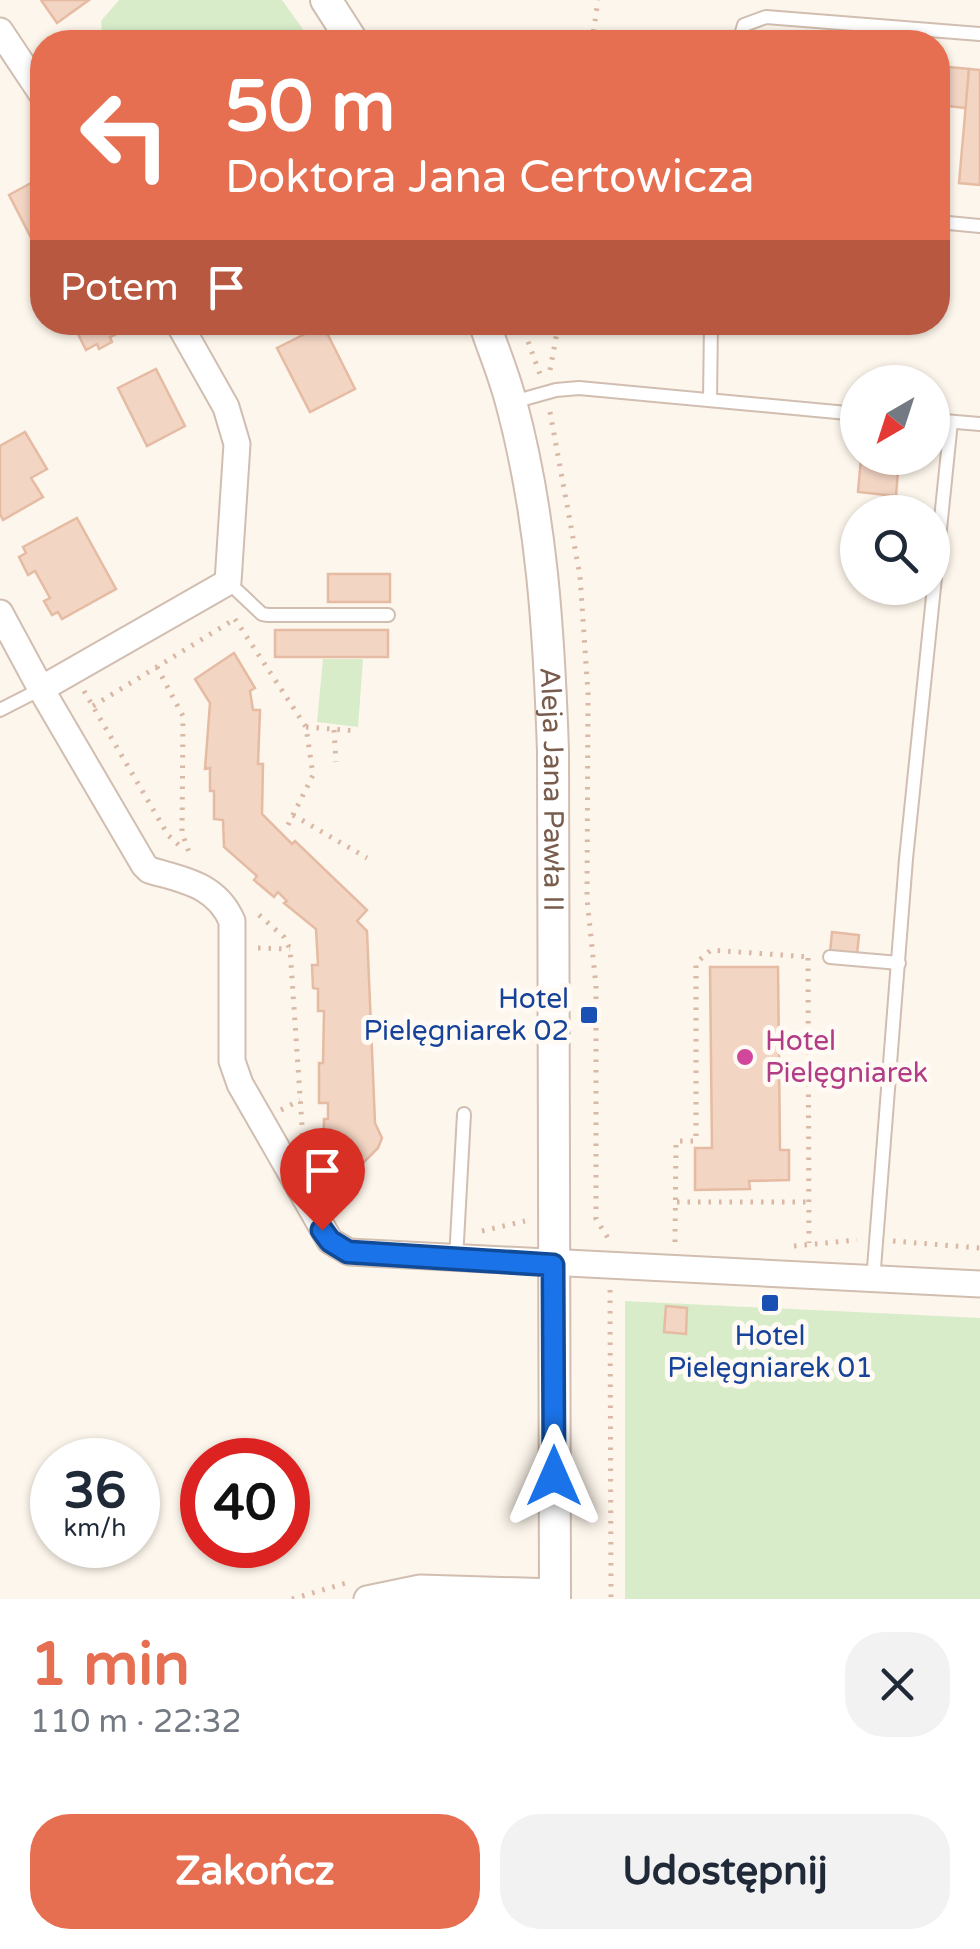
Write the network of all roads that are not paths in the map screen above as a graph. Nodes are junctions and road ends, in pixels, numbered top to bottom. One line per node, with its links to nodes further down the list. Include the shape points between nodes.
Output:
1 (326, 0): 2 (street)
2 (345, 30)
3 (742, 30): 4 (lane, via 766,16)
4 (932, 30)
5 (950, 31): 7 (lane)
6 (0, 32): 8 (street)
7 (980, 34)
8 (30, 76)
9 (950, 223): 10 (lane)
10 (980, 226)
11 (185, 335): 19 (street, via 226,407 238,444)
12 (488, 335): 15 (street, Aleja Jana Pawła II)
13 (711, 335): 14 (lane)
14 (710, 400): 15 (lane, via 579,388); 16 (lane)
15 (511, 402): 28 (street, Aleja Jana Pawła II, via 549,626)
16 (840, 412)
17 (951, 422): 18 (lane); 25 (lane)
18 (980, 424)
19 (228, 582): 21 (lane, via 262,614); 22 (street)
20 (0, 614): 22 (street)
21 (388, 615)
22 (41, 689): 23 (lane); 27 (street, via 144,865 196,882 228,912 232,1061 330,1241 348,1252)
23 (0, 710)
24 (830, 957): 25 (lane)
25 (899, 963): 29 (lane)
26 (464, 1114): 27 (lane)
27 (457, 1247): 28 (street)
28 (553, 1265): 29 (street); 31 (street, Aleja Jana Pawła II)
29 (873, 1281): 30 (street)
30 (980, 1284)
31 (555, 1596): 32 (street, via 420,1588)
32 (367, 1599)

